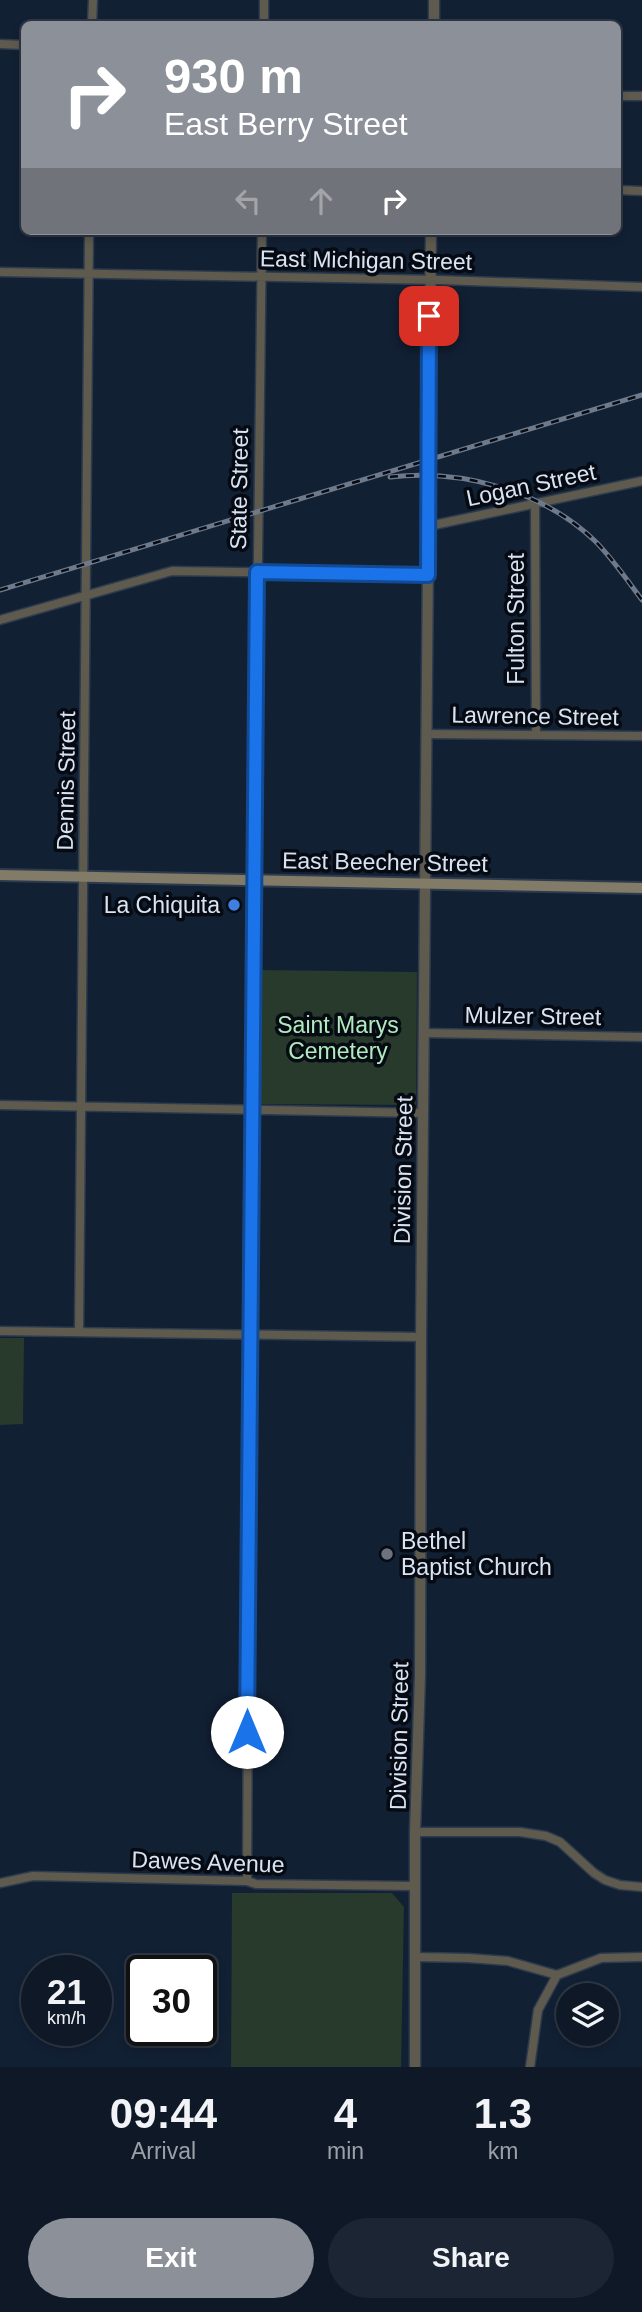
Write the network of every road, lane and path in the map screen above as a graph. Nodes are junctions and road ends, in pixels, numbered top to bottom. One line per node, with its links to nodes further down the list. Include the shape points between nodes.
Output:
1 (93, 0): 4 (street)
2 (264, 0): 5 (street)
3 (434, 0): 6 (street)
4 (92, 21)
5 (264, 21)
6 (433, 21)
7 (0, 44): 8 (street)
8 (21, 45)
9 (621, 96): 10 (street)
10 (642, 96)
11 (621, 190): 12 (street)
12 (642, 191)
13 (89, 235): 17 (street, Dennis Street)
14 (262, 235): 18 (street, State Street)
15 (430, 235): 19 (street, Division Street)
16 (0, 272): 17 (street, East Michigan Street)
17 (89, 273): 18 (street, East Michigan Street); 26 (street, Dennis Street)
18 (261, 277): 19 (street, East Michigan Street); 24 (street, State Street)
19 (429, 280): 20 (street, East Michigan Street); 23 (street, Division Street)
20 (642, 287)
21 (642, 481): 22 (street, Logan Street)
22 (535, 504): 23 (street, Logan Street); 29 (street, Fulton Street)
23 (429, 526): 25 (street, Division Street)
24 (257, 572): 25 (street); 26 (street, via 172,571); 33 (street, State Street)
25 (428, 575): 28 (street, Division Street)
26 (87, 595): 27 (street); 32 (street, Dennis Street)
27 (0, 620)
28 (427, 734): 29 (street, Lawrence Street); 34 (street, Division Street)
29 (536, 735): 30 (street, Lawrence Street)
30 (642, 736)
31 (0, 875): 32 (main road, East Beecher Street)
32 (85, 877): 33 (main road, East Beecher Street); 39 (street, Dennis Street)
33 (253, 880): 34 (main road, East Beecher Street); 40 (street, State Street)
34 (426, 884): 35 (main road, East Beecher Street); 36 (street, Division Street)
35 (642, 888)
36 (424, 1033): 37 (street, Mulzer Street); 41 (street, Division Street)
37 (642, 1037)
38 (0, 1105): 39 (street)
39 (80, 1107): 40 (street); 43 (street, Dennis Street)
40 (251, 1110): 41 (street); 44 (street, State Street)
41 (423, 1113): 45 (street, Division Street)
42 (0, 1331): 43 (street)
43 (79, 1332): 44 (street)
44 (249, 1334): 45 (street); 47 (street, State Street)
45 (421, 1337): 46 (street, Division Street)
46 (415, 1832): 49 (street, Division Street); 50 (street, via 546,1836 560,1842 605,1880)
47 (247, 1881): 48 (street, Dawes Avenue, via 33,1876); 49 (street, Dawes Avenue)
48 (0, 1883)
49 (415, 1885): 51 (street, Division Street)
50 (642, 1887)
51 (416, 1957): 53 (street, via 508,1961); 54 (street, Division Street)
52 (642, 1957): 53 (street, via 601,1958)
53 (557, 1975): 55 (street, via 538,2010)
54 (415, 2067)
55 (530, 2067)

